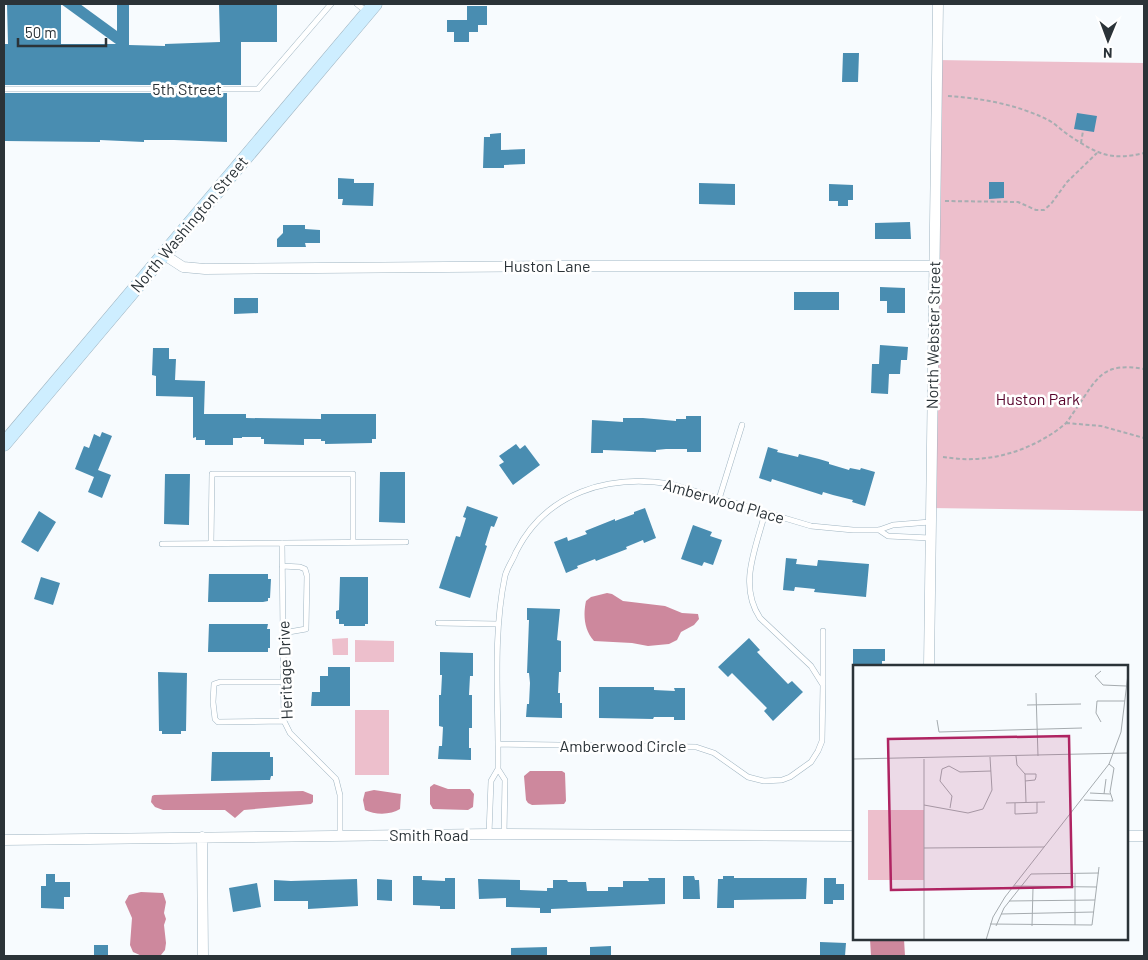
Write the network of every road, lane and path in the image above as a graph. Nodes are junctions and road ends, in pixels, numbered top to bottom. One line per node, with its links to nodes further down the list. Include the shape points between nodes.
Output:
1 (331, 4): 4 (lane, 5th Street, via 258,89)
2 (938, 4): 5 (street, North Webster Street)
3 (366, 7): 11 (main road, North Washington Street)
4 (4, 89)
5 (937, 96): 7 (path, via 995,103 1028,112 1049,121); 10 (street, North Webster Street)
6 (1083, 130): 7 (path)
7 (1081, 143): 8 (path)
8 (1097, 153): 9 (path, via 1113,157); 10 (path, via 1044,210 1018,202)
9 (1144, 153)
10 (935, 200): 12 (street, North Webster Street)
11 (163, 254): 12 (street, Huston Lane, via 183,266 205,270); 17 (main road, North Washington Street)
12 (934, 266): 18 (street, North Webster Street)
13 (1144, 368): 14 (path, via 1113,368 1098,378)
14 (1066, 423): 16 (path, via 1101,426); 18 (path, via 1040,440 1008,454 973,460)
15 (742, 425): 19 (lane)
16 (1144, 438)
17 (4, 444)
18 (931, 456): 21 (street, North Webster Street)
19 (718, 499): 20 (lane, Amberwood Place); 31 (lane, Amberwood Place, via 671,484 649,481 624,481 590,488 569,497 552,507 522,541 506,574)
20 (765, 513): 22 (lane, Amberwood Place, via 811,526); 36 (lane, via 749,572 749,590 755,611 811,666)
21 (930, 522): 22 (lane, Amberwood Place, via 893,525); 23 (street, North Webster Street)
22 (879, 530): 23 (lane, Amberwood Place, via 888,536)
23 (930, 538): 34 (street, North Webster Street)
24 (353, 542): 25 (lane); 26 (lane, via 353,474 212,474); 27 (lane)
25 (406, 542)
26 (211, 543): 27 (lane); 28 (lane)
27 (282, 543): 29 (lane, Heritage Drive)
28 (162, 544)
29 (282, 566): 33 (lane, Heritage Drive); 33 (lane, via 300,567 307,576 306,629)
30 (438, 623): 31 (lane)
31 (498, 624): 38 (lane, Amberwood Place)
32 (823, 631): 36 (lane, Amberwood Circle)
33 (283, 633): 35 (lane, Heritage Drive)
34 (929, 665)
35 (284, 682): 37 (lane, Heritage Drive); 37 (lane, via 220,682 214,684 213,702 218,722)
36 (823, 686): 38 (lane, Amberwood Circle, via 822,741 818,751 811,762 782,780 764,781 748,777 714,753 696,746)
37 (284, 721): 42 (lane, Heritage Drive, via 290,733 336,779 340,795)
38 (499, 744): 39 (lane, Amberwood Place)
39 (498, 769): 40 (lane, Amberwood Place, via 491,781); 41 (lane, Amberwood Place, via 505,780)
40 (489, 834): 41 (street, Smith Road); 42 (street, Smith Road)
41 (504, 835): 43 (street, Smith Road)
42 (340, 836): 46 (street, Smith Road)
43 (853, 836)
44 (1128, 836): 45 (street)
45 (1144, 836)
46 (202, 837): 47 (street, Smith Road); 48 (street)
47 (4, 840)
48 (203, 956)

